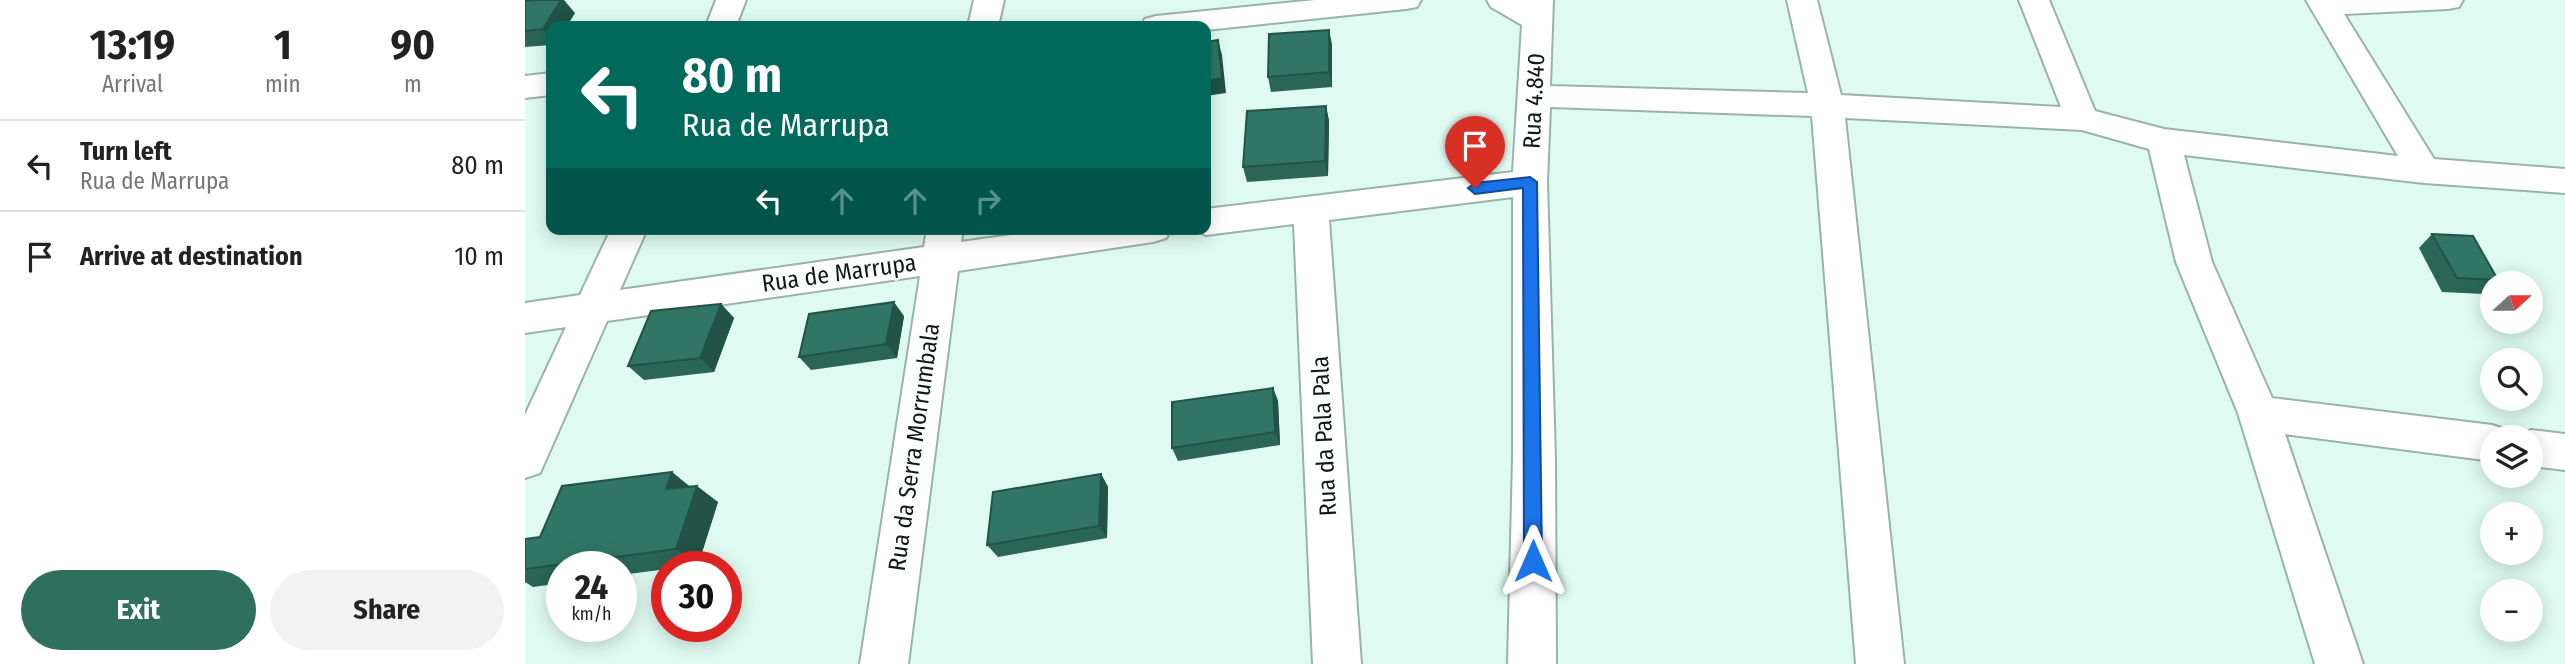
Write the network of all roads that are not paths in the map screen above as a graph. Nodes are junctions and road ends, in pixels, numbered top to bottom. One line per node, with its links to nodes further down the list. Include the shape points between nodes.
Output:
1 (731, 0): 10 (street)
2 (989, 0): 11 (street)
3 (1405, 0): 12 (street)
4 (1502, 0): 9 (street)
5 (1802, 0): 16 (street)
6 (2034, 0): 17 (street)
7 (2448, 0): 8 (street)
8 (2323, 2): 19 (street)
9 (1538, 11): 15 (street, Rua 4.840)
10 (722, 21)
11 (984, 21)
12 (1204, 21)
13 (546, 85): 14 (street)
14 (525, 87)
15 (1533, 96): 16 (street); 21 (street, Rua 4.840)
16 (1827, 105): 17 (street); 37 (street)
17 (2082, 119): 18 (street)
18 (2164, 141): 19 (street); 29 (street, via 2194,262)
19 (2424, 172): 20 (street)
20 (2565, 181)
21 (1530, 182): 22 (street); 36 (street, Rua 4.840)
22 (1311, 208): 23 (street); 35 (street, Rua da Pala Pala)
23 (1211, 221)
24 (626, 235): 27 (street)
25 (1069, 235): 26 (street, Rua de Marrupa)
26 (942, 244): 27 (street, Rua de Marrupa); 34 (street, Rua da Serra Morrumbala)
27 (592, 309): 28 (street, Rua de Marrupa); 33 (street)
28 (525, 318)
29 (2258, 412): 30 (street); 38 (street)
30 (2480, 441)
31 (2543, 449): 32 (street)
32 (2565, 452)
33 (525, 460)
34 (884, 664)
35 (1337, 664)
36 (1532, 664)
37 (1880, 664)
38 (2339, 664)

